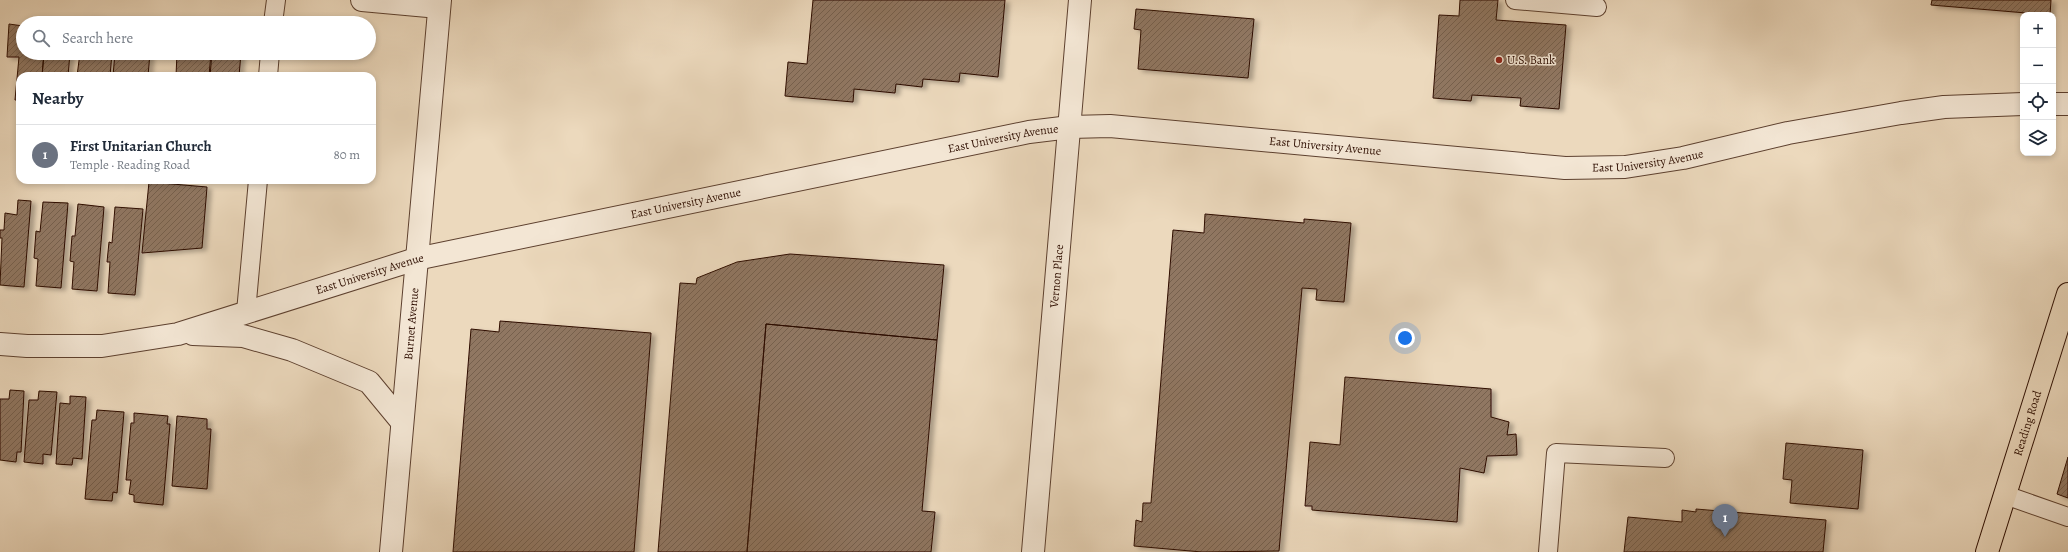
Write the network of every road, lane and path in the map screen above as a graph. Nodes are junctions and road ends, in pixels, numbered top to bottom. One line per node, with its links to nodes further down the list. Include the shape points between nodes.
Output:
1 (276, 0): 7 (lane)
2 (362, 0): 5 (street)
3 (1080, 0): 13 (street, Vernon Place)
4 (1515, 0): 6 (lane)
5 (439, 4): 15 (street, Burnet Avenue)
6 (1597, 7)
7 (274, 16)
8 (269, 60): 9 (lane)
9 (268, 72)
10 (2020, 104): 13 (street, East University Avenue, via 1944,107 1901,113 1788,133 1683,158 1625,167 1565,168 1110,126)
11 (2056, 104): 12 (street)
12 (2068, 104)
13 (1070, 127): 15 (street, East University Avenue, via 1029,132); 25 (street, Vernon Place)
14 (258, 184): 17 (lane)
15 (416, 259): 17 (street, East University Avenue); 20 (street, Burnet Avenue)
16 (2068, 294): 22 (main road, Reading Road)
17 (246, 312): 18 (street, East University Avenue)
18 (178, 334): 19 (street, East University Avenue, via 102,346); 20 (street, via 243,336 292,350 369,382)
19 (0, 344)
20 (402, 422): 24 (street, Burnet Avenue)
21 (1665, 458): 26 (lane, via 1556,453)
22 (2005, 495): 23 (lane); 27 (main road, Reading Road)
23 (2068, 517)
24 (391, 552)
25 (1033, 552)
26 (1548, 552)
27 (1987, 552)

